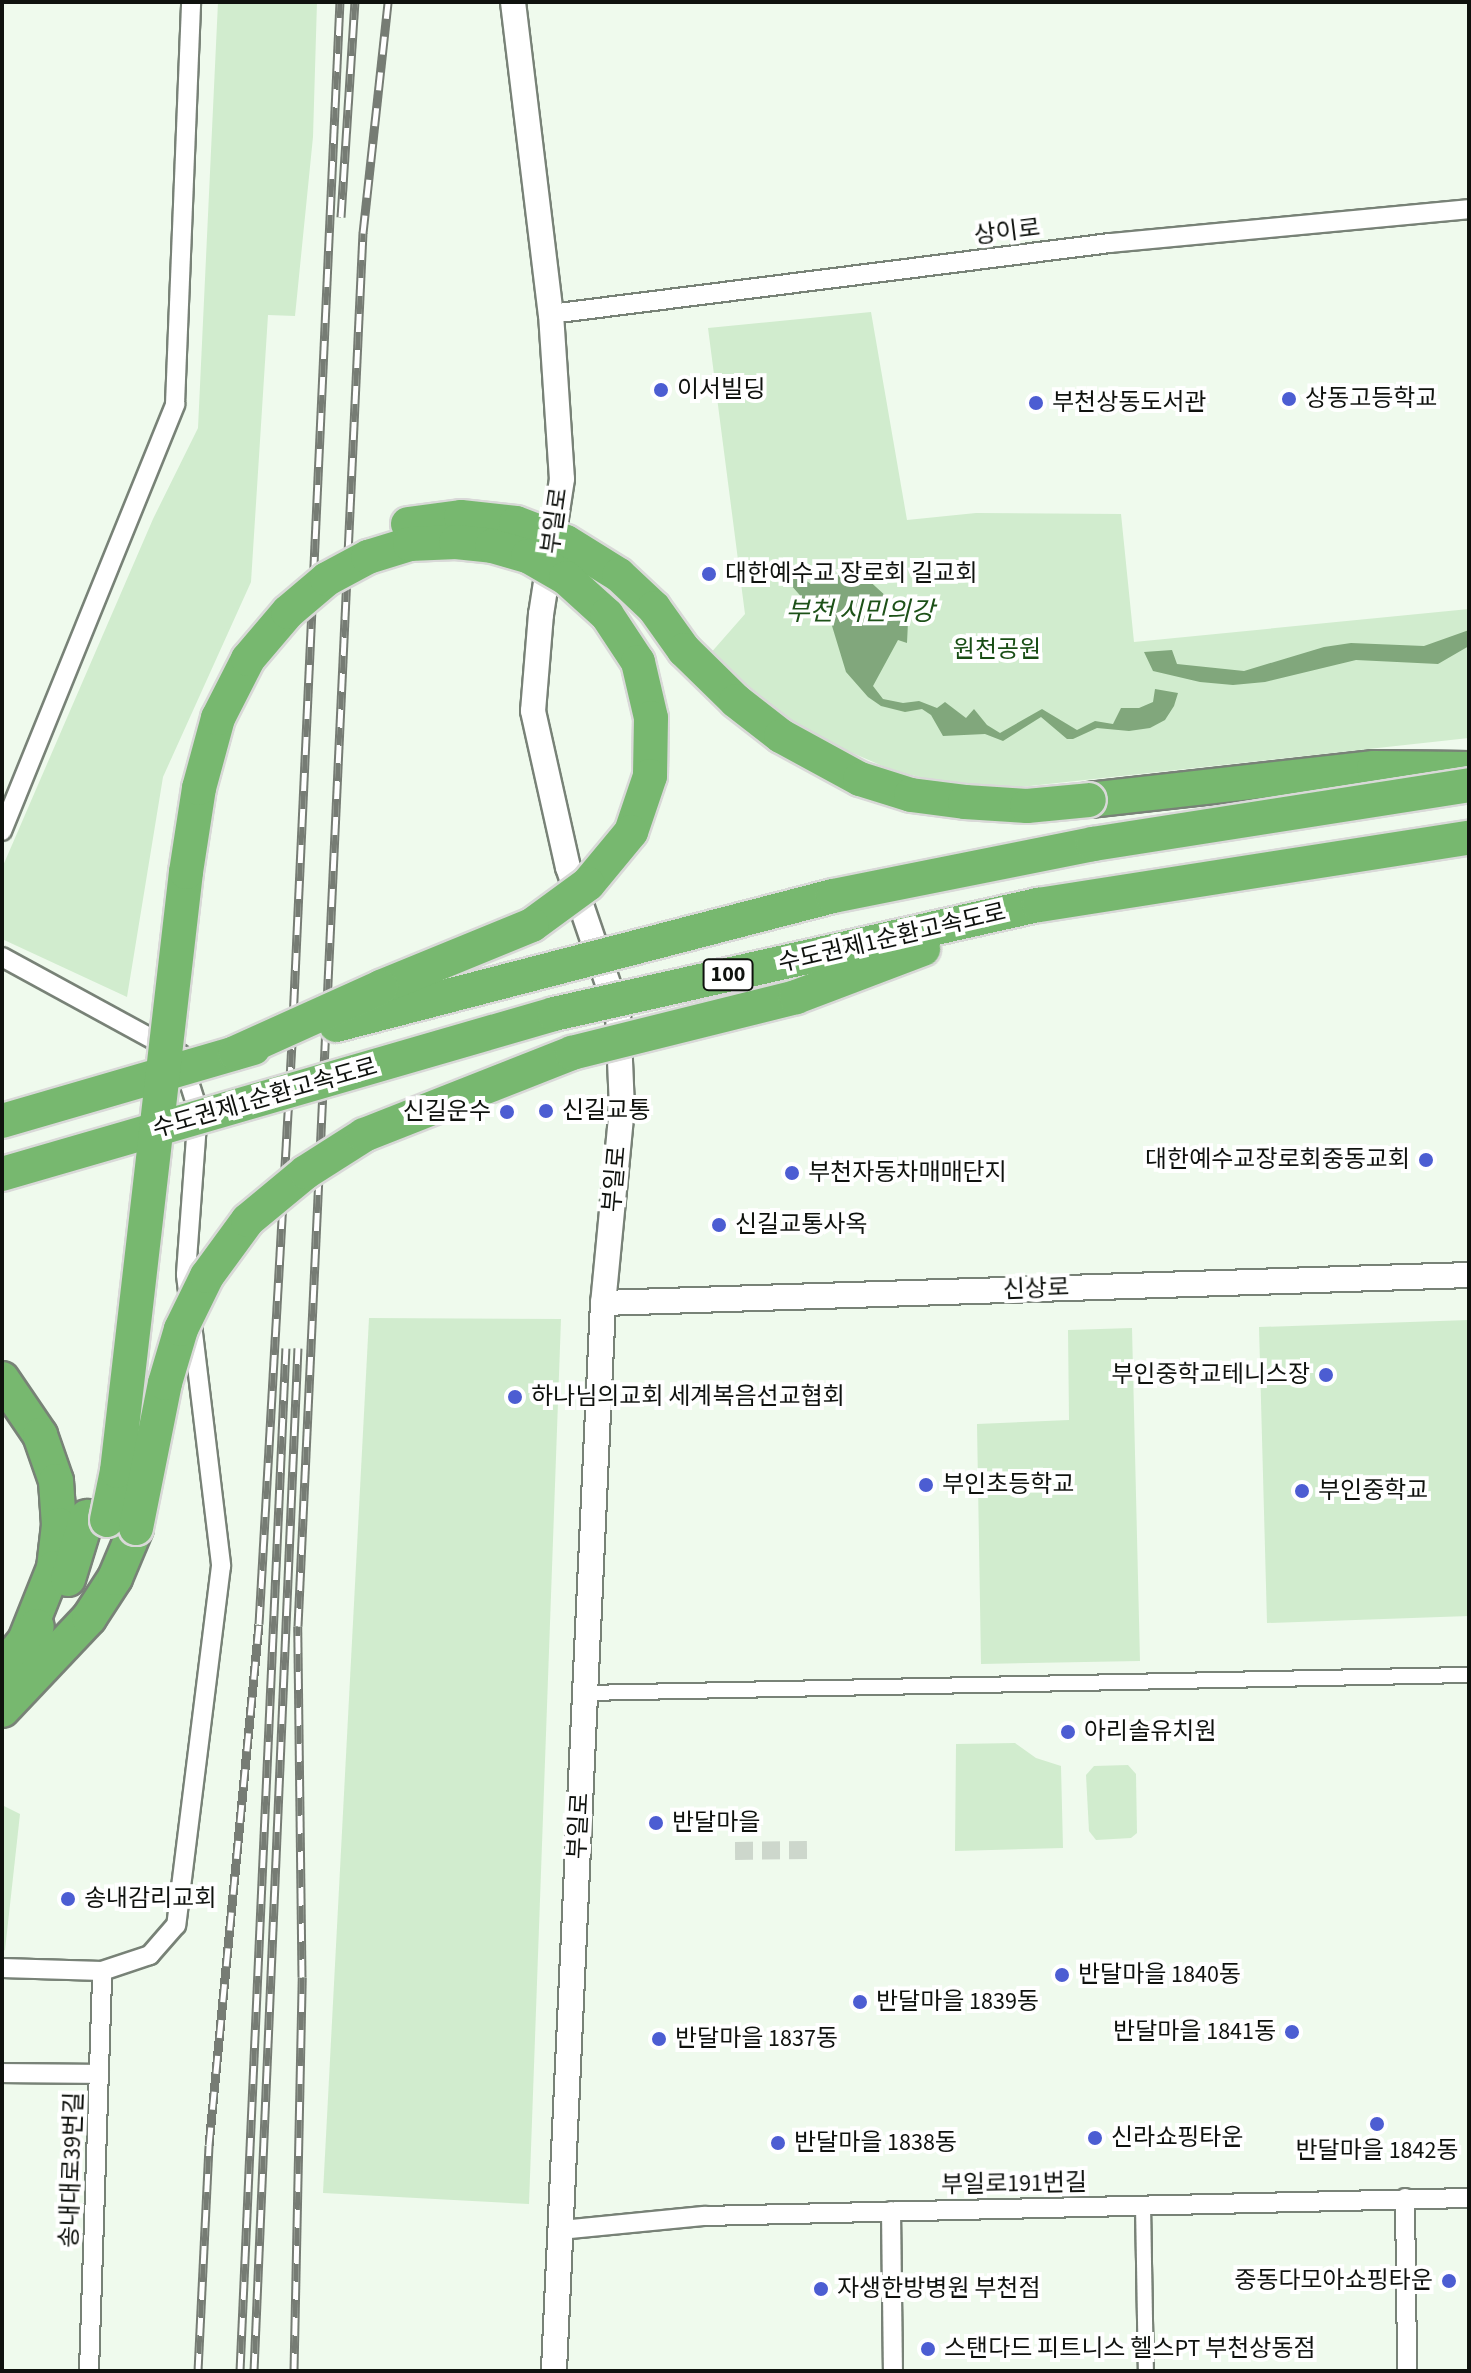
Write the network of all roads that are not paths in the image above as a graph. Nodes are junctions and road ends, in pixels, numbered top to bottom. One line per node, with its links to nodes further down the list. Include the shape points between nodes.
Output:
1 (191, 2): 7 (street, via 175,404)
2 (513, 2): 4 (street, 부일로)
3 (1469, 209): 4 (street, 상이로, via 1123,242)
4 (551, 314): 15 (street, 부일로, via 562,479 541,614 533,711 568,867 618,1013 622,1107)
5 (1469, 769): 17 (highway, bridge, via 1374,768 1027,806 911,795 860,779 781,736 684,650 654,608 619,575 566,542 516,523 461,517 398,525 346,544 271,598 227,653 199,712 180,778 94,1490)
6 (1469, 785): 11 (highway, 수도권제1순환고속도로 / 100, bridge, via 1093,844 833,896)
7 (2, 831)
8 (1469, 838): 9 (highway, 수도권제1순환고속도로 / 100, bridge)
9 (1039, 905): 13 (highway, 수도권제1순환고속도로 / 100, bridge, via 554,1014); 17 (highway, bridge, via 796,997 572,1053 364,1135 306,1172 248,1220 207,1276 181,1329 165,1383)
10 (2, 957): 24 (street, via 180,1054 198,1110 186,1275 221,1566 176,1925 150,1955)
11 (235, 1053): 12 (highway, 수도권제1순환고속도로 / 100, bridge); 17 (highway, bridge, via 532,925 588,884 631,832 650,776 651,718 638,662 607,615 566,578 528,556 456,542 410,544 368,557 327,579 288,612 248,659 218,718 199,788 186,872 117,1471)
12 (2, 1121)
13 (2, 1174)
14 (1469, 1275): 15 (street, 신상로)
15 (603, 1303): 21 (street, 부일로)
16 (2, 1379): 17 (highway, via 40,1435 56,1481)
17 (97, 1523): 18 (highway, via 83,1595); 18 (highway, via 54,1568)
18 (33, 1656): 19 (highway); 22 (highway)
19 (2, 1669)
20 (1469, 1675): 21 (street)
21 (585, 1693): 31 (street, 부일로)
22 (2, 1710)
23 (2, 1968): 24 (street)
24 (102, 1971): 26 (street, 송내대로39번길)
25 (2, 2073): 26 (street)
26 (99, 2074): 32 (street, 송내대로39번길)
27 (1405, 2198): 28 (street, 부일로191번길); 29 (street, 부일로191번길); 36 (street)
28 (1469, 2198)
29 (1143, 2205): 30 (street, 부일로191번길); 35 (street)
30 (891, 2211): 31 (street, 부일로191번길, via 704,2216); 34 (street)
31 (561, 2230): 33 (street, 부일로)
32 (89, 2371)
33 (554, 2371)
34 (893, 2371)
35 (1146, 2371)
36 (1407, 2371)

